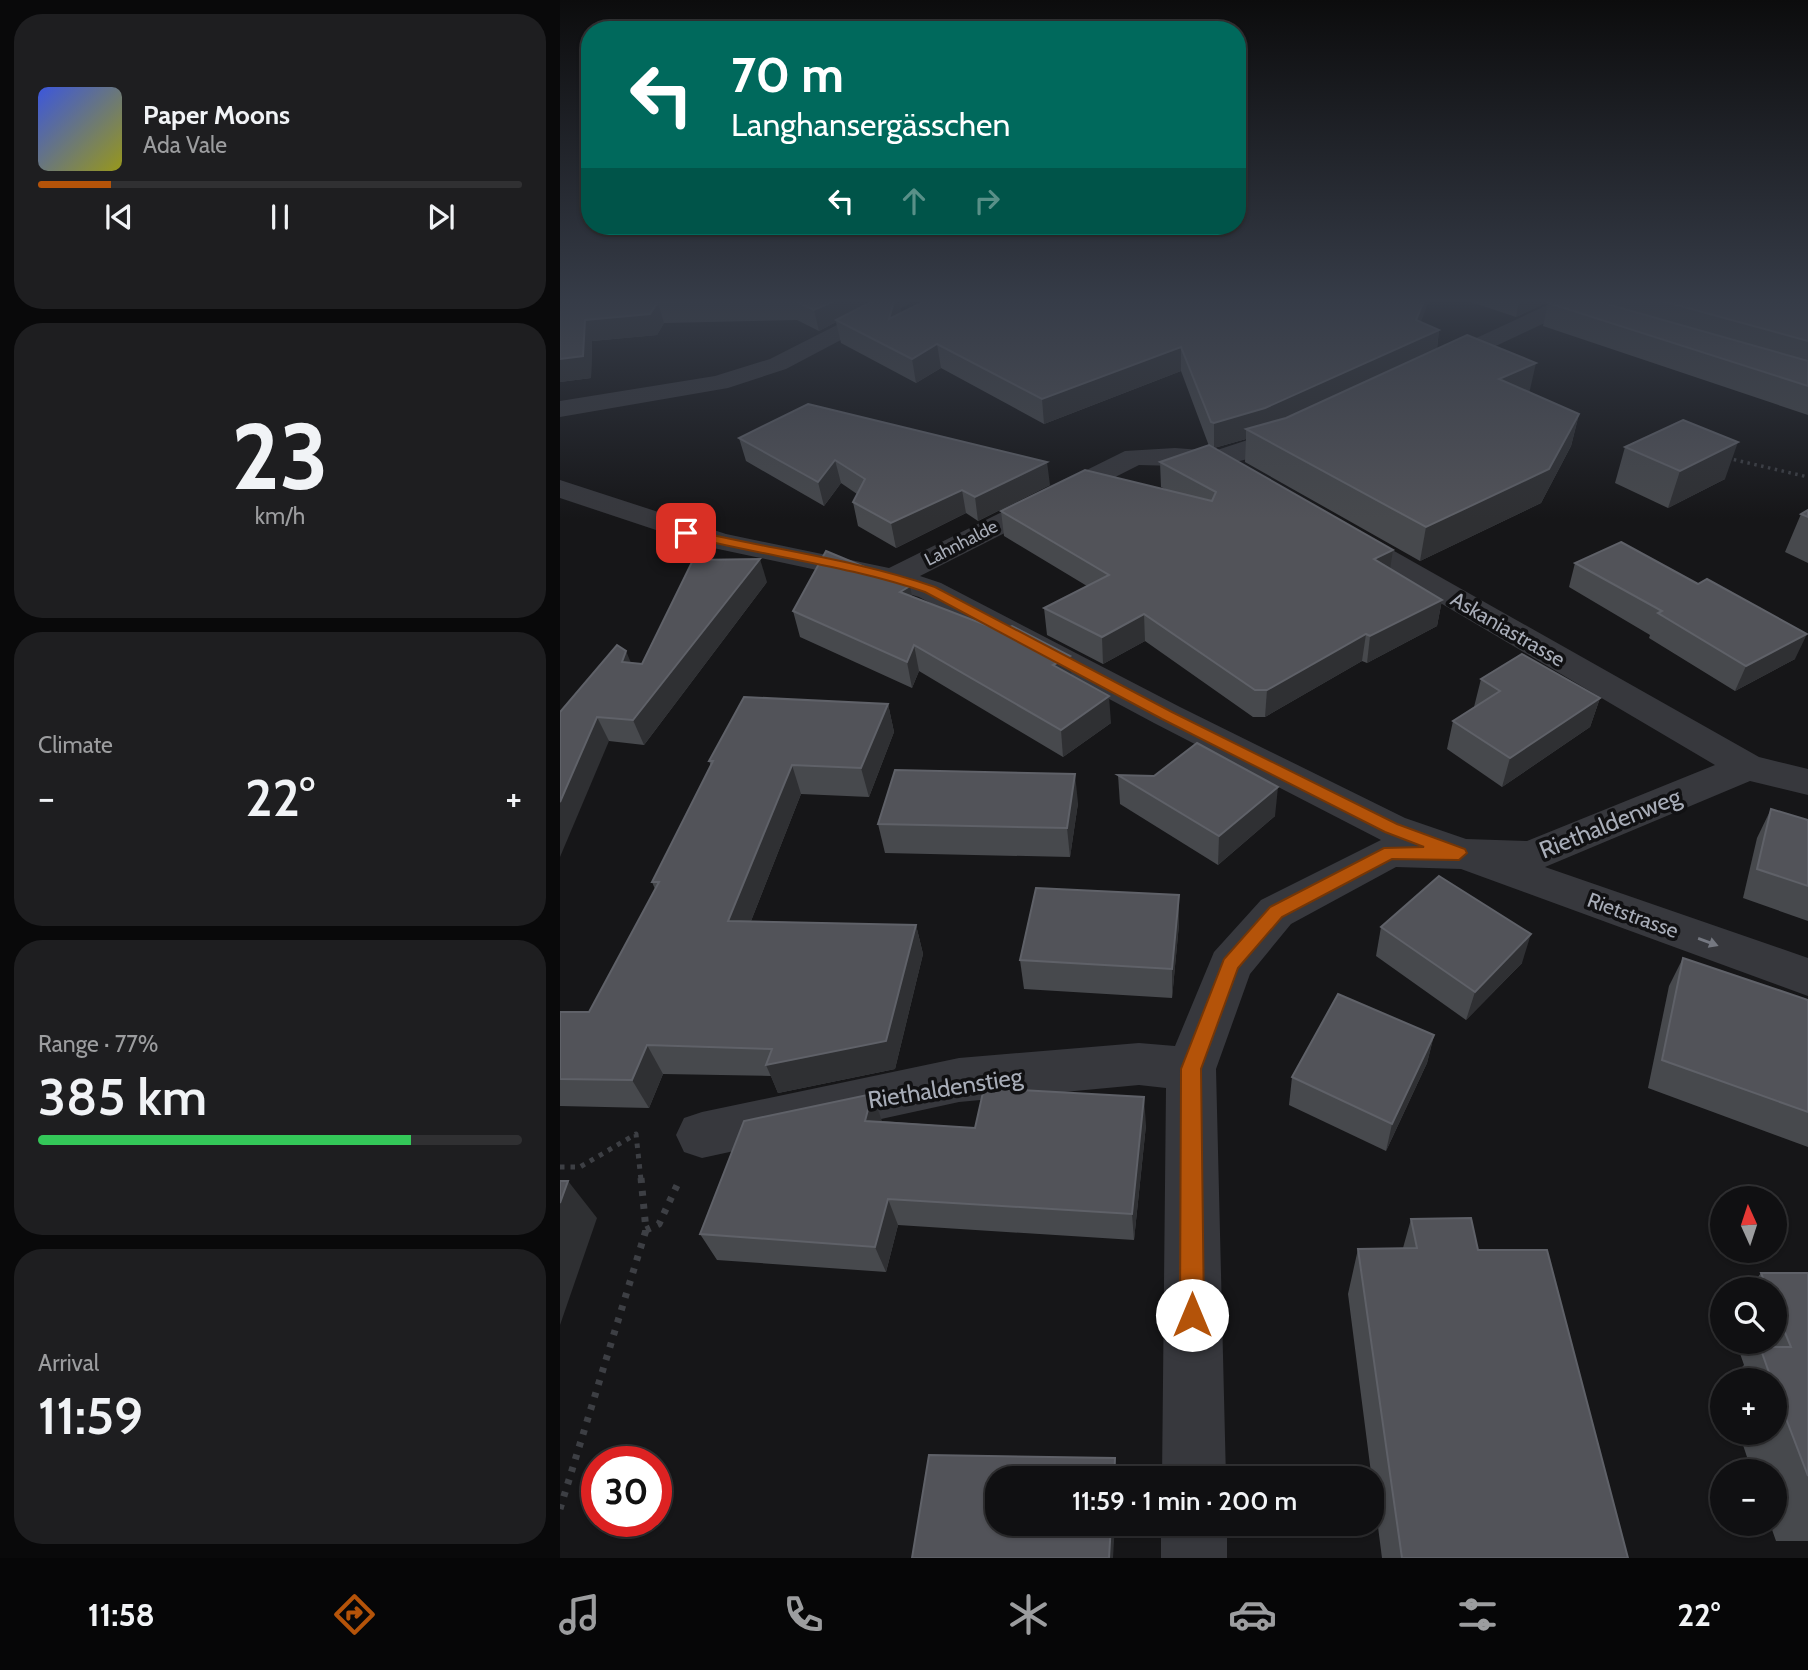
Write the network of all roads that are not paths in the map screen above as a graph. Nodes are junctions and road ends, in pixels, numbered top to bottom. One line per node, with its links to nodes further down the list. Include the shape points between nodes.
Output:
1 (748, 374): 4 (street, via 719,383)
2 (1418, 374): 3 (street)
3 (1413, 376)
4 (560, 409)
5 (1314, 423): 6 (street, Lahnhalde, via 1274,442)
6 (1215, 459): 7 (street); 10 (street, Lahnhalde, via 1134,457)
7 (1251, 480)
8 (560, 488): 10 (street, Rietstrasse, via 659,526)
9 (1324, 522): 11 (street, Askaniastrasse)
10 (894, 577): 13 (street, Rietstrasse, via 930,590 1391,828)
11 (1747, 767): 12 (street, Askaniastrasse); 13 (street, Riethaldenweg, via 1530,856)
12 (1808, 782)
13 (1459, 853): 14 (street, Rietstrasse, one-way to 14); 15 (street, Riethaldenweg, via 1390,852 1276,912 1230,965)
14 (1808, 977)
15 (1191, 1069): 16 (street, Riethaldenstieg, via 1139,1064 958,1080); 17 (street, Riethaldenweg)
16 (702, 1135)
17 (1194, 1466)
18 (1194, 1536): 19 (street)
19 (1194, 1558)

